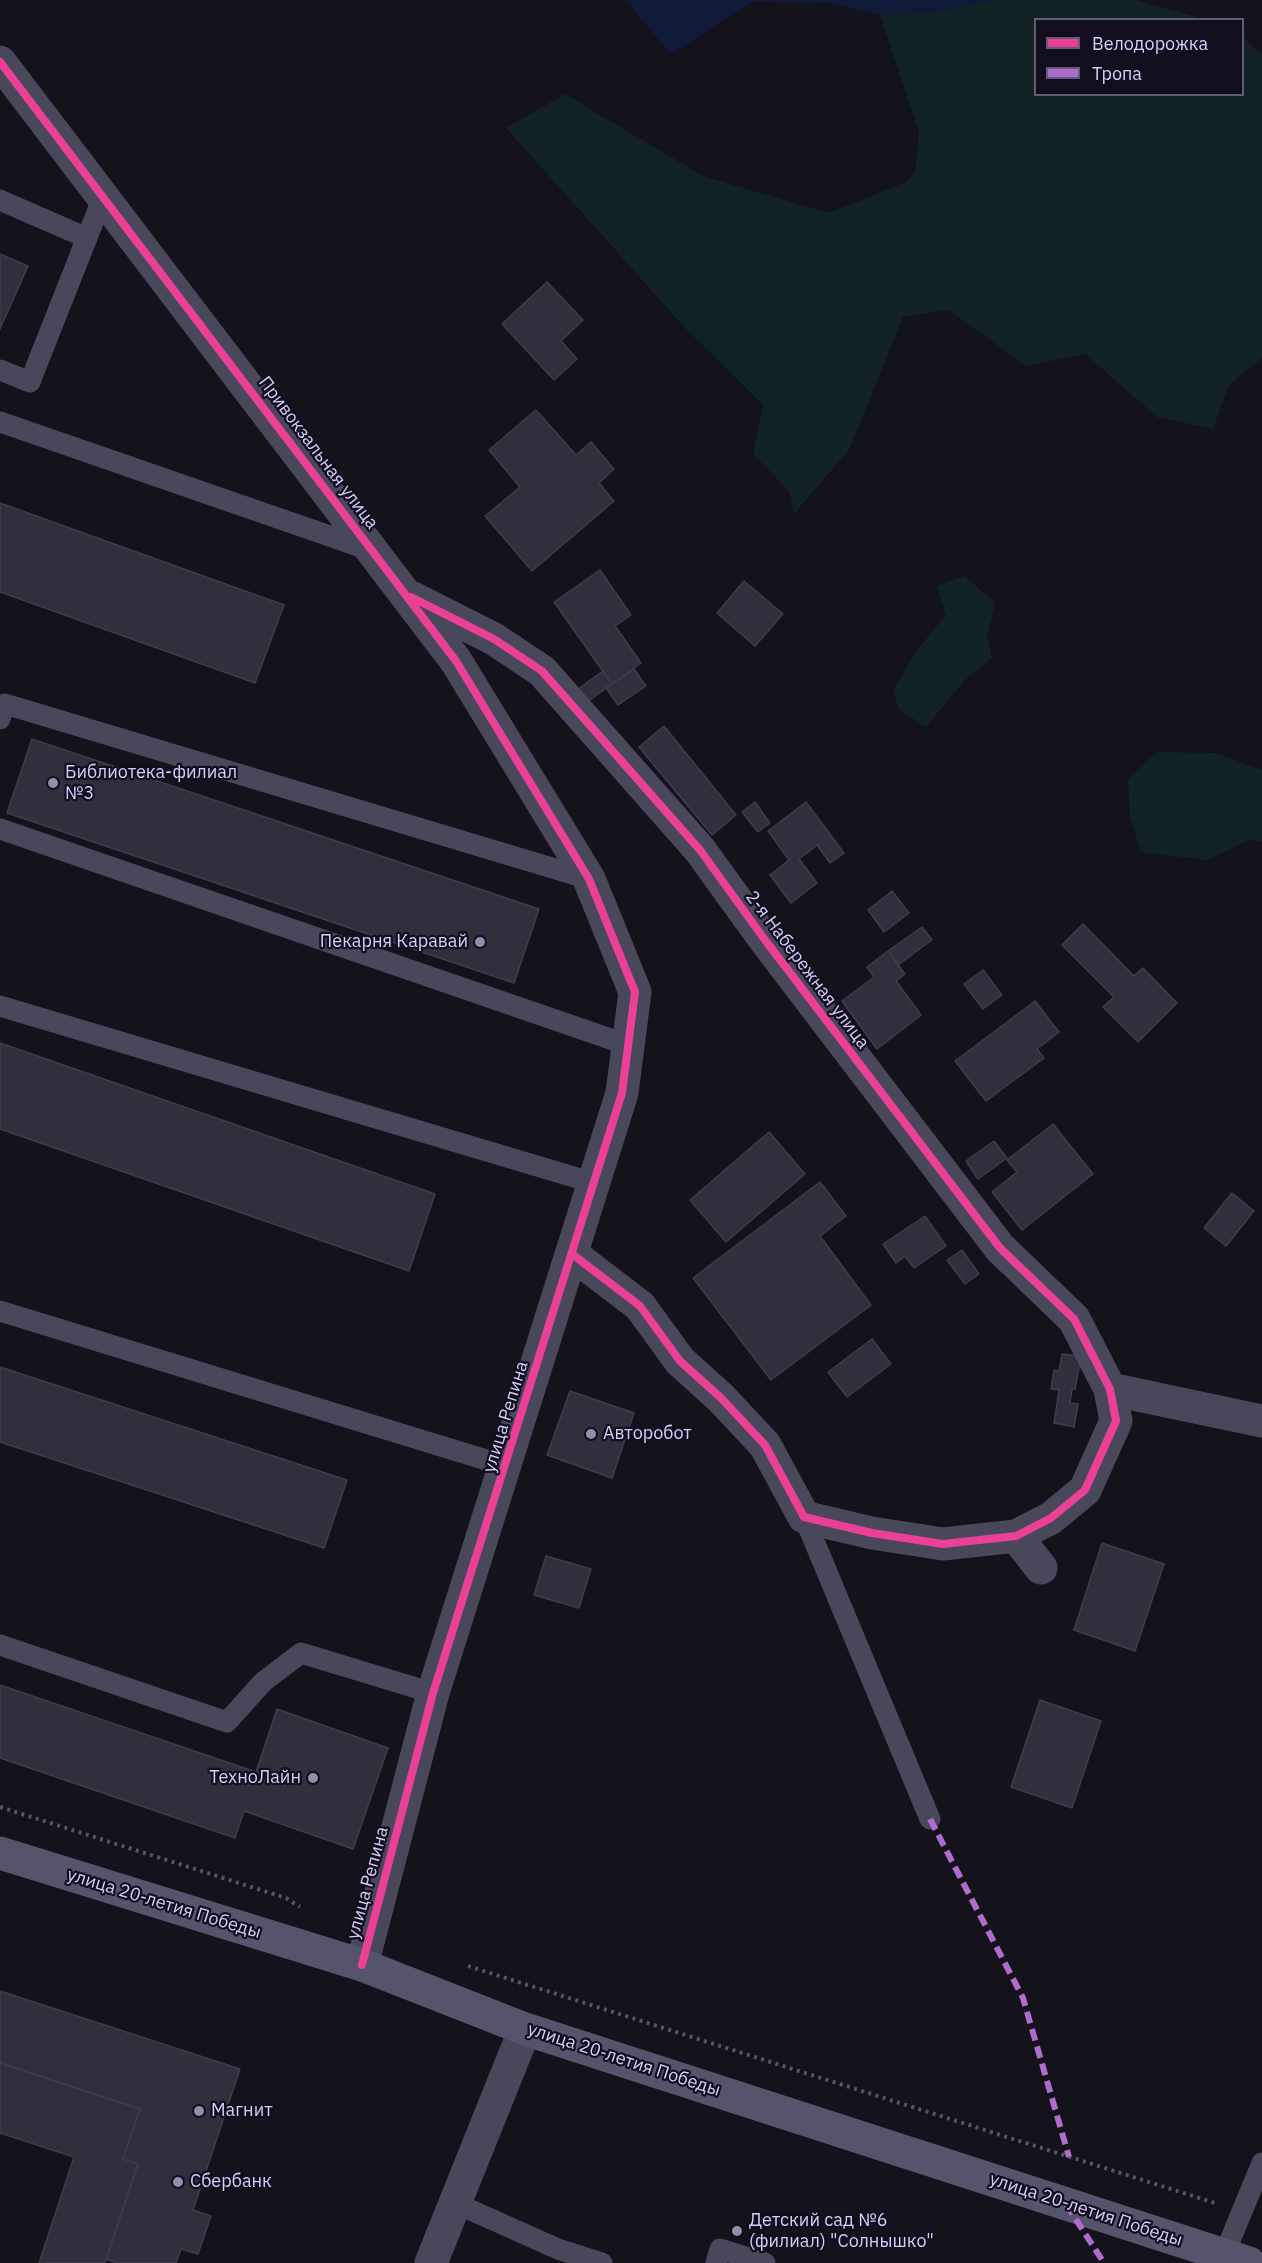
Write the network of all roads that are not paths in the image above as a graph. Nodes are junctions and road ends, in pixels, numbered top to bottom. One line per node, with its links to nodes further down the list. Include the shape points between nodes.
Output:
1 (0, 62): 2 (street, Привокзальная улица)
2 (103, 197): 4 (lane); 7 (street, Привокзальная улица)
3 (0, 200): 4 (lane)
4 (87, 238): 5 (lane, via 30,382)
5 (0, 370)
6 (0, 422): 7 (lane)
7 (374, 551): 8 (street, Привокзальная улица)
8 (408, 596): 11 (street, Привокзальная улица, via 456,661); 17 (street, 2-я Набережная улица, via 494,639 542,671 700,850 1000,1248 1074,1319)
9 (0, 719): 11 (lane, via 5,704)
10 (0, 829): 13 (lane)
11 (590, 879): 13 (street, улица Репина, via 635,993)
12 (0, 1006): 14 (lane)
13 (628, 1045): 14 (street, улица Репина, via 622,1093)
14 (594, 1183): 15 (street, улица Репина)
15 (572, 1254): 19 (street, улица Репина); 20 (street, via 640,1306 680,1361 765,1445)
16 (0, 1311): 19 (lane)
17 (1110, 1389): 18 (street); 21 (street, 2-я Набережная улица, via 1116,1421 1084,1490 1051,1518)
18 (1262, 1421)
19 (506, 1466): 24 (street, улица Репина)
20 (804, 1517): 21 (street, via 943,1544); 25 (lane)
21 (1016, 1536): 22 (street)
22 (1041, 1568)
23 (0, 1645): 24 (lane, via 227,1722 262,1682 301,1653)
24 (433, 1693): 27 (street, улица Репина)
25 (930, 1819)
26 (0, 1853): 27 (main road, улица 20-летия Победы)
27 (362, 1965): 28 (main road, улица 20-летия Победы)
28 (525, 2029): 30 (street); 31 (main road, улица 20-летия Победы)
29 (1262, 2163): 31 (lane)
30 (455, 2203): 32 (street); 33 (lane, via 558,2249)
31 (1226, 2260)
32 (431, 2263)
33 (602, 2263)
34 (716, 2263): 35 (lane, via 720,2249)
35 (765, 2263)

